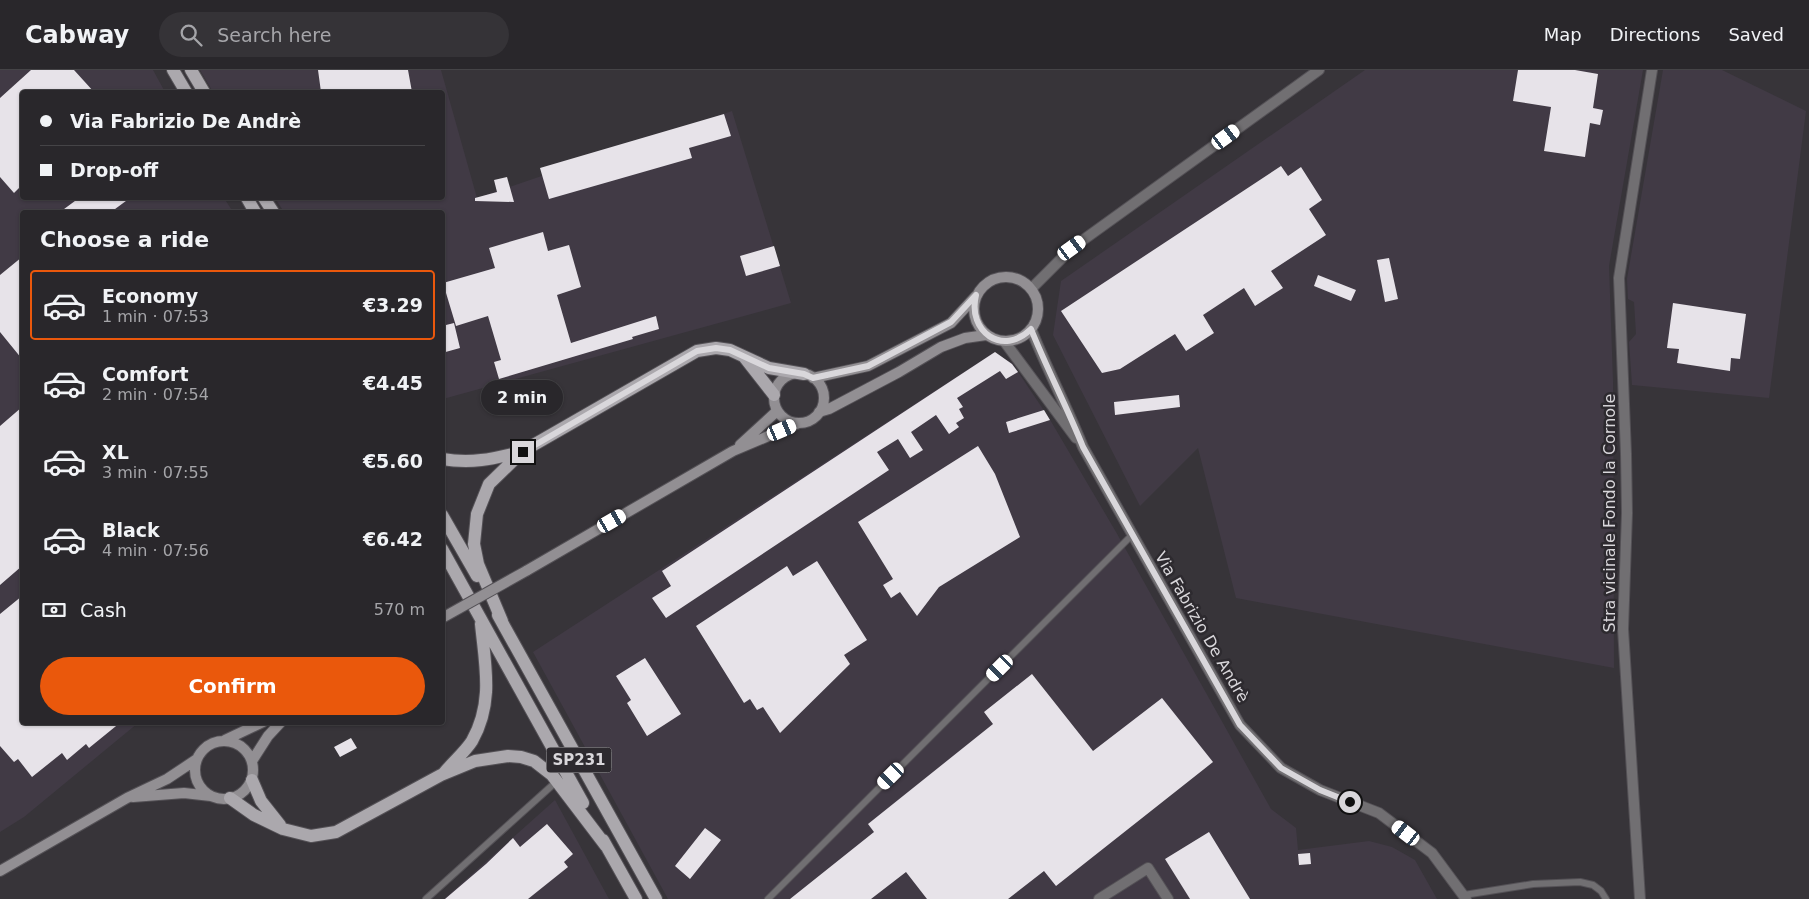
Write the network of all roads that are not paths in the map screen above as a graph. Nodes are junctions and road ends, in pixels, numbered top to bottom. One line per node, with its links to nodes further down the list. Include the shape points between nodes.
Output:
1 (173, 70): 5 (main road)
2 (191, 70): 6 (main road)
3 (1319, 70): 7 (street, via 1072,248)
4 (1652, 70): 49 (street, Stra vicinale Fondo la Cornole, via 1619,278 1626,464 1623,629)
5 (185, 90)
6 (203, 90)
7 (1032, 288): 8 (main road, via 1023,281 1002,276 991,279); 9 (main road, via 1039,309)
8 (976, 295): 10 (main road, via 974,317); 13 (main road, via 951,322 868,366)
9 (1031, 329): 11 (main road, via 1019,338); 18 (street)
10 (986, 335): 11 (main road); 16 (main road, via 965,338 941,347 900,372)
11 (1004, 341): 18 (street)
12 (743, 356): 13 (main road, via 769,368); 14 (main road); 20 (main road, via 716,348 697,351)
13 (809, 376): 14 (main road, via 788,375 776,387); 16 (main road, via 824,394)
14 (774, 395): 15 (main road)
15 (777, 411): 17 (main road, via 790,422); 19 (main road)
16 (819, 412): 17 (main road, via 814,418)
17 (799, 423): 19 (main road)
18 (1083, 447): 23 (street, Via Fabrizio De Andrè)
19 (733, 451): 25 (main road, bridge)
20 (523, 452): 21 (main road, via 466,462); 27 (main road, via 489,484 477,514 474,544 478,564)
21 (445, 459)
22 (445, 519): 27 (main road, SP231)
23 (1132, 535): 41 (street, Via Fabrizio De Andrè, via 1240,725 1281,768 1320,790 1379,813 1432,853); 45 (lane)
24 (445, 554): 26 (main road, SP231)
25 (445, 616)
26 (480, 616): 33 (main road, via 488,685 485,710 472,741); 39 (main road, SP231)
27 (502, 621): 44 (main road, SP231)
28 (257, 725): 30 (main road)
29 (278, 725): 32 (main road)
30 (225, 740): 31 (main road, via 211,743); 32 (main road, via 242,746)
31 (197, 759): 36 (main road, via 167,779); 37 (main road, via 199,784)
32 (252, 761): 34 (main road)
33 (441, 775): 35 (main road, via 475,761 508,756 534,761); 38 (main road, via 336,832 311,836)
34 (252, 780): 37 (main road, via 239,795); 38 (main road, via 261,801)
35 (558, 780): 39 (main road); 42 (lane)
36 (128, 798): 37 (main road, via 184,792); 40 (main road)
37 (221, 798): 38 (main road)
38 (283, 829)
39 (606, 846): 43 (main road, SP231)
40 (0, 871)
41 (1465, 897): 48 (lane, via 1533,884 1580,882 1593,885)
42 (426, 899)
43 (636, 899)
44 (656, 899)
45 (768, 899)
46 (1099, 899): 47 (street, via 1148,868)
47 (1168, 899)
48 (1606, 899)
49 (1640, 899)

